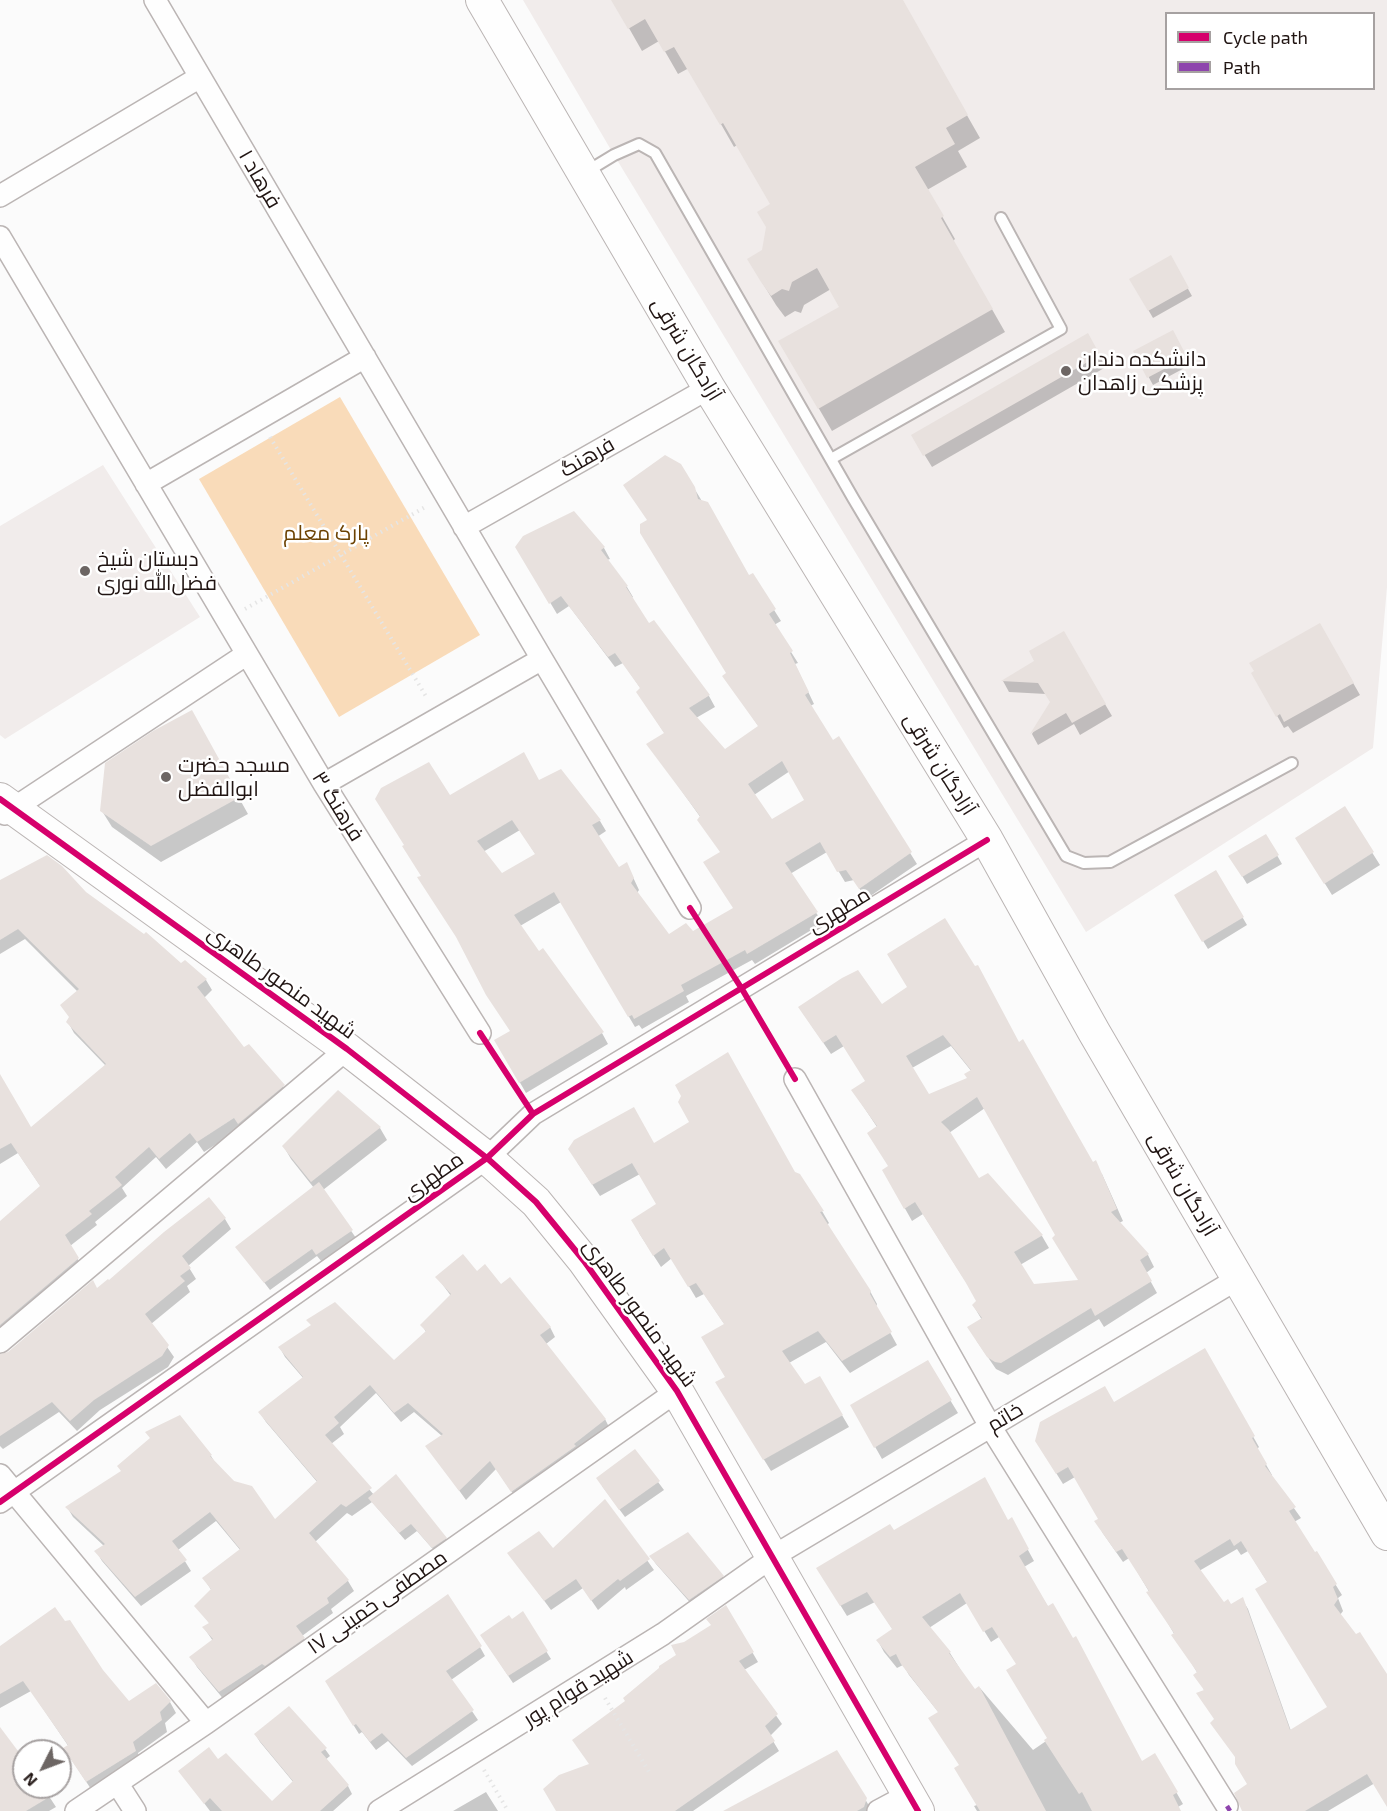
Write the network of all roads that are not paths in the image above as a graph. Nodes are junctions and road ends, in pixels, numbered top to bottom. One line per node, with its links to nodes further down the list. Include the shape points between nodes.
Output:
1 (155, 0): 3 (street, فرهاد ۱)
2 (482, 0): 4 (main road, آزادگان شرقی)
3 (200, 77): 5 (street); 8 (street, فرهاد ۱)
4 (584, 174): 9 (main road, آزادگان شرقی); 10 (lane, via 639,144 655,153)
5 (0, 196)
6 (1001, 218): 10 (lane, via 1062,329)
7 (0, 237): 11 (street, فرهنگ ۳)
8 (365, 357): 11 (street); 12 (street, فرهاد ۱)
9 (709, 388): 12 (street, فرهنگ); 18 (main road, آزادگان شرقی)
10 (831, 459): 15 (lane, via 1066,856 1084,863 1110,862)
11 (146, 484): 13 (street, فرهنگ ۳)
12 (464, 527): 14 (street, فرهاد ۱)
13 (247, 654): 16 (street, فرهنگ ۳); 17 (street)
14 (542, 659): 16 (street); 19 (street, فرهاد ۱)
15 (1292, 763)
16 (324, 784): 20 (street, فرهنگ ۳)
17 (4, 809): 21 (main road, شهید منصور طاهری)
18 (987, 840): 23 (street, مطهری, via 533,1114); 24 (main road, آزادگان شرقی, via 1094,1032)
19 (690, 908)
20 (480, 1033)
21 (347, 1049): 23 (main road, شهید منصور طاهری); 25 (street)
22 (795, 1079): 27 (street)
23 (487, 1158): 26 (main road, شهید منصور طاهری, via 536,1202 584,1261); 29 (street, مطهری)
24 (1239, 1278): 27 (street, خاتم); 30 (main road, آزادگان شرقی)
25 (0, 1342)
26 (677, 1391): 31 (main road, شهید منصور طاهری); 32 (street, مصطفی خمینی ۱۷)
27 (990, 1426): 31 (street, خاتم); 35 (street)
28 (0, 1475): 29 (street)
29 (7, 1497): 32 (street)
30 (1387, 1534)
31 (772, 1557): 34 (main road, شهید منصور طاهری); 38 (street, شهید قوام پور, via 663,1634)
32 (206, 1723): 33 (street, مصطفی خمینی ۱۷)
33 (117, 1783): 36 (street, مصطفی خمینی ۱۷); 37 (street)
34 (913, 1803): 39 (street)
35 (1227, 1806)
36 (76, 1811)
37 (135, 1811)
38 (379, 1811)
39 (878, 1811)

